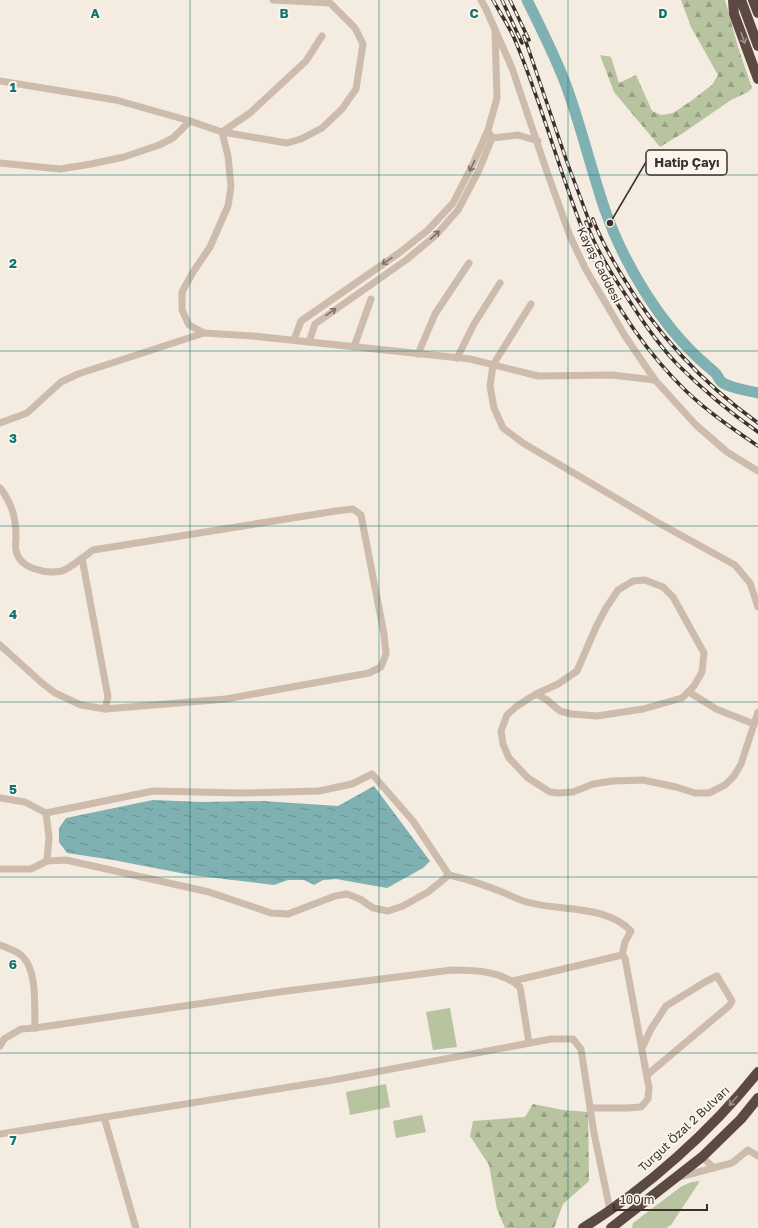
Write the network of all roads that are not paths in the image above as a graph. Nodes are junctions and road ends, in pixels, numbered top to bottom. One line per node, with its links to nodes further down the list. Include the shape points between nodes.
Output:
1 (273, 0): 15 (street, via 330,3 355,28 363,44 356,89 342,109 322,128 301,139 287,143)
2 (481, 0): 8 (street, Kayaş Caddesi)
3 (733, 0): 11 (highway, one-way to 11, via 734,14)
4 (741, 0): 10 (highway)
5 (753, 0): 6 (highway); 7 (highway)
6 (758, 9)
7 (758, 13)
8 (495, 28): 14 (street, via 497,98); 17 (street, Kayaş Caddesi)
9 (322, 36): 15 (street, via 306,61 250,114)
10 (758, 46)
11 (758, 79)
12 (0, 80): 13 (street, via 116,100)
13 (190, 121): 15 (street); 18 (street, via 173,138 124,157 60,168)
14 (488, 130): 16 (street); 24 (street, one-way to 24, via 453,203 428,230 399,253 301,320)
15 (222, 132): 23 (street, via 228,156 231,187 228,206 210,247 182,292 182,310 189,325)
16 (492, 138): 17 (street, via 518,135); 25 (street, one-way to 16, via 315,324 406,260 436,235 458,210)
17 (538, 141): 30 (street, Kayaş Caddesi, via 570,236 585,268 625,336)
18 (0, 163)
19 (469, 263): 27 (street, via 436,314)
20 (500, 283): 28 (street, via 474,324)
21 (371, 299): 26 (street)
22 (531, 304): 29 (street)
23 (204, 333): 24 (street); 31 (street, via 78,374 62,382 27,413)
24 (294, 340): 25 (street)
25 (309, 342): 26 (street)
26 (354, 347): 27 (street)
27 (418, 354): 28 (street)
28 (458, 358): 29 (street)
29 (493, 365): 30 (street, via 538,376 612,375); 35 (street, via 490,386 494,408 503,428 523,443 655,521 735,565 750,583)
30 (655, 380): 32 (street, Kayaş Caddesi, via 696,425 727,452)
31 (0, 423)
32 (758, 471)
33 (0, 488): 34 (street, via 13,508 16,550 20,559 31,568 43,572 63,571)
34 (82, 558): 39 (street, via 108,697); 39 (street, via 93,550 353,509 361,515 384,634 386,654 381,667 369,673 226,699)
35 (758, 607)
36 (0, 645): 39 (street, via 55,693 81,705)
37 (688, 692): 38 (street, via 682,698 643,710 597,716 560,711); 38 (street, via 702,672 704,653 673,596 663,587 645,580 633,581 618,590 596,627 577,671 558,684); 41 (street, via 716,709)
38 (536, 694): 41 (street, via 507,715 501,731 509,758 528,778 550,792 573,792 593,784 643,780 695,793 709,793 726,785 734,776 741,764)
39 (105, 710)
40 (758, 712): 41 (street)
41 (754, 724)
42 (0, 798): 43 (street, via 25,802)
43 (46, 813): 44 (street); 46 (street, via 153,791 319,791 352,784 372,774 413,821)
44 (47, 861): 45 (street, via 31,869); 46 (street, via 66,860 147,877 209,892 271,913 288,914 347,894 373,908 388,911 428,892)
45 (0, 869)
46 (449, 875): 48 (street, via 468,879 526,902 552,908 596,912 616,919 631,931)
47 (0, 945): 50 (street, via 22,955 29,965 33,977)
48 (622, 955): 49 (street); 53 (street, via 625,958)
49 (513, 981): 50 (street, via 481,971 452,970); 51 (street, via 520,987)
50 (35, 1028): 52 (street, via 21,1029 4,1039)
51 (529, 1043): 57 (street, via 550,1039 573,1039 581,1049); 58 (street, via 333,1080)
52 (0, 1046)
53 (642, 1049): 55 (street); 55 (street, via 666,1006 717,976 732,1001 729,1006)
54 (758, 1072): 64 (highway, Turgut Özal 2 Bulvarı, one-way to 64, via 725,1110 662,1170)
55 (647, 1075): 57 (street, via 648,1099 641,1107)
56 (758, 1098): 60 (highway, via 741,1120)
57 (590, 1108): 64 (street)
58 (104, 1117): 59 (street); 65 (street)
59 (0, 1134)
60 (702, 1156): 62 (street); 63 (highway)
61 (758, 1156): 62 (street, via 748,1150 732,1164)
62 (714, 1168): 63 (street)
63 (673, 1178): 67 (highway)
64 (610, 1210): 66 (highway, Turgut Özal 2 Bulvarı)
65 (136, 1228)
66 (583, 1228)
67 (611, 1228)

